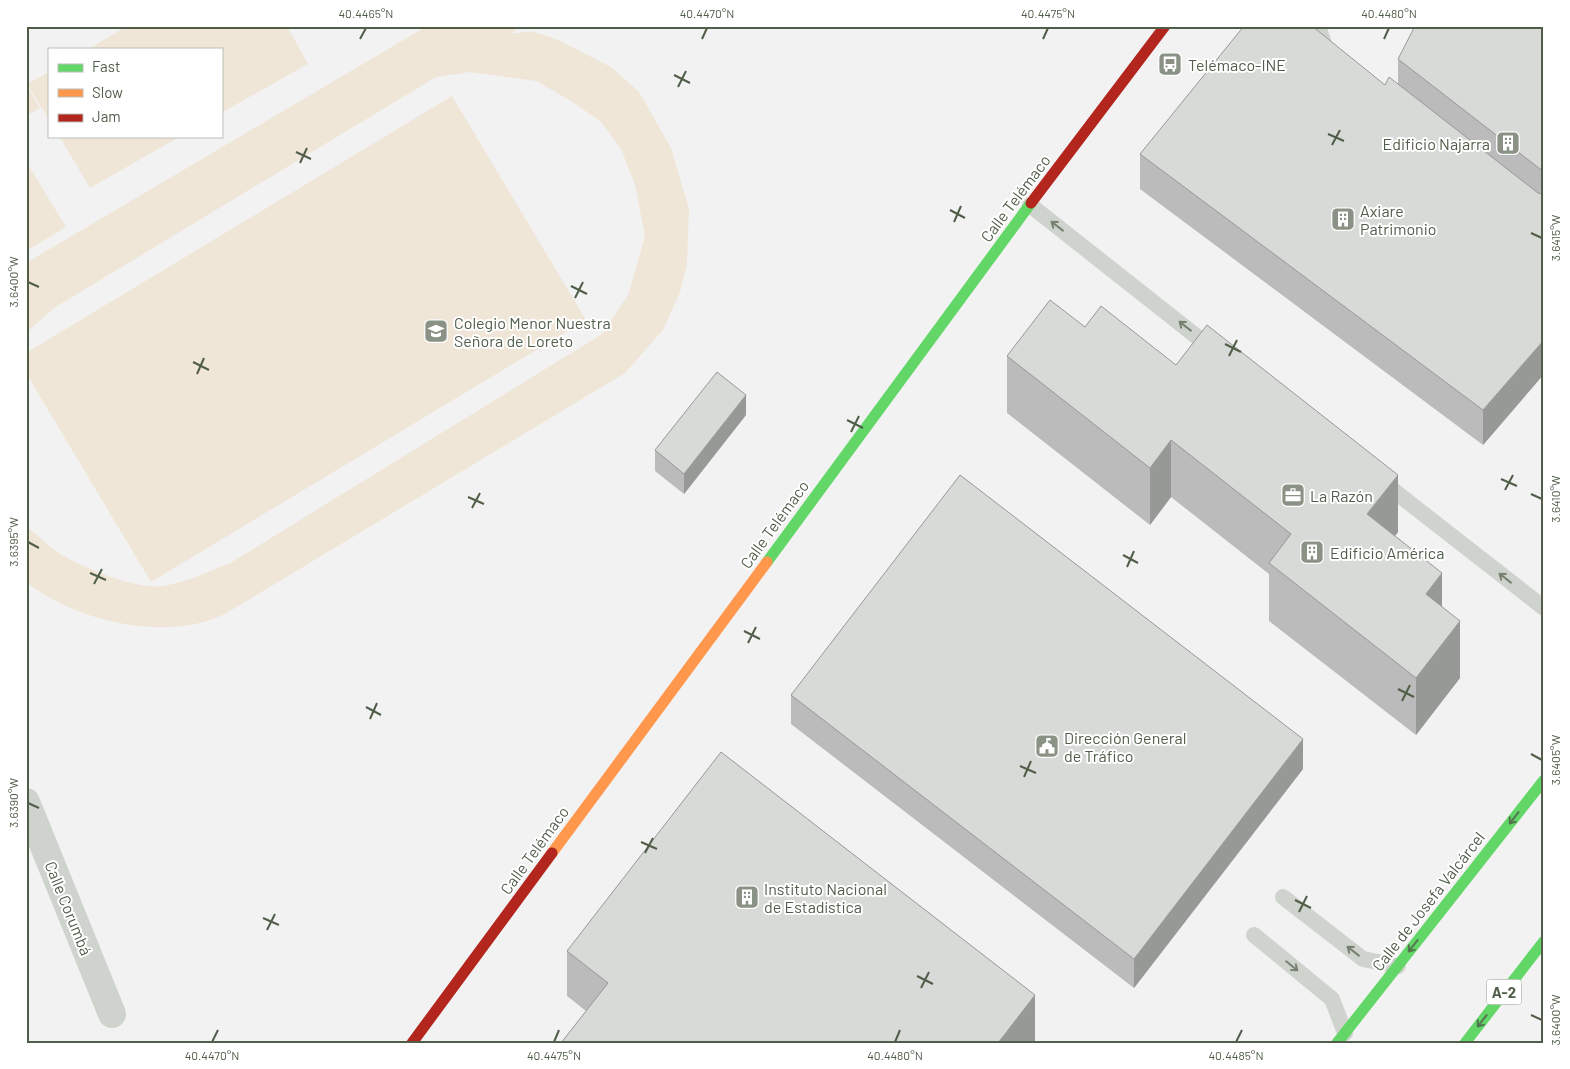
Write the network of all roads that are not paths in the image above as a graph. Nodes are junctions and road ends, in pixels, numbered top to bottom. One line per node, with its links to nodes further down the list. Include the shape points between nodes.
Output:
1 (1165, 26): 4 (main road, Calle Telémaco)
2 (1318, 26): 3 (lane, via 1326,51)
3 (1342, 63)
4 (1030, 205): 5 (lane, one-way to 4); 16 (main road, Calle Telémaco)
5 (1231, 363)
6 (1364, 467): 7 (lane, one-way to 6)
7 (1544, 608)
8 (1544, 780): 13 (main road, Calle de Josefa Valcárcel, one-way to 13)
9 (26, 802): 14 (street, Calle Corumbá)
10 (1283, 897): 13 (lane, one-way to 10, via 1362,959)
11 (1254, 935): 15 (lane, one-way to 15, via 1332,999)
12 (1544, 941): 17 (main road, A-2, one-way to 17)
13 (1398, 966): 15 (main road, Calle de Josefa Valcárcel)
14 (112, 1014)
15 (1341, 1038)
16 (412, 1043)
17 (1465, 1043)

